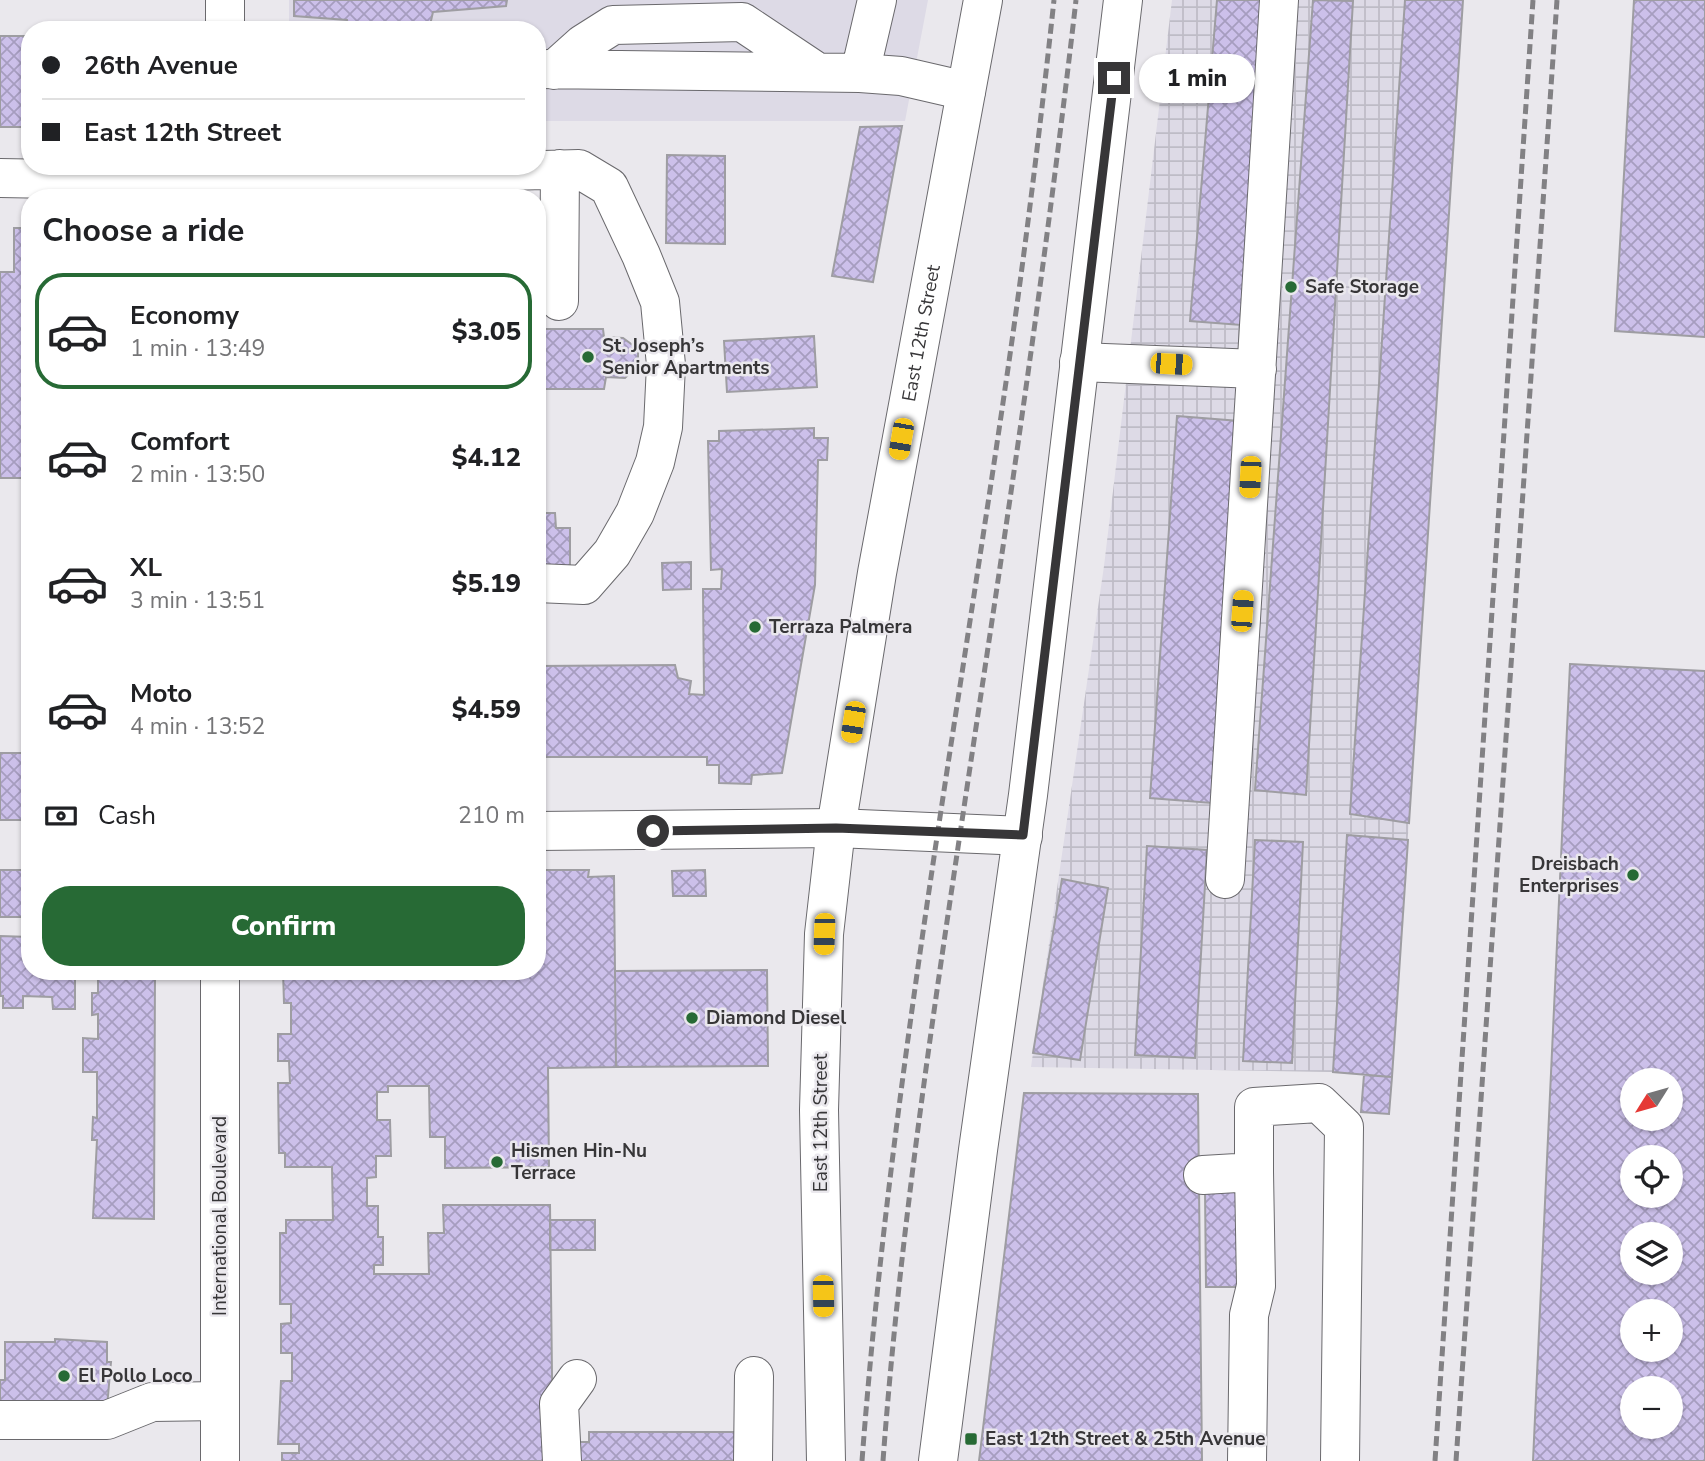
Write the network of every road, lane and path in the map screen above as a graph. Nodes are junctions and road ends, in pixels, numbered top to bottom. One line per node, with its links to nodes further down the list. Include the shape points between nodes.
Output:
1 (225, 0): 6 (main road)
2 (877, 0): 8 (main road)
3 (983, 0): 9 (main road, East 12th Street)
4 (1123, 0): 17 (main road)
5 (1279, 0): 18 (main road)
6 (225, 21)
7 (546, 69): 8 (main road)
8 (860, 73): 9 (main road, via 901,76)
9 (966, 91): 20 (main road, East 12th Street, via 877,573)
10 (560, 169): 11 (main road); 16 (main road); 19 (main road, via 579,169 609,187 660,302 666,365 663,427 635,513 612,553 584,585)
11 (546, 170)
12 (482, 175): 15 (main road)
13 (0, 178): 14 (main road)
14 (225, 181): 15 (main road)
15 (340, 186)
16 (559, 301)
17 (1079, 362): 18 (main road); 22 (main road)
18 (1257, 369): 23 (main road)
19 (546, 583)
20 (836, 828): 21 (main road); 22 (main road); 34 (main road, East 12th Street, via 824,934 819,1110)
21 (546, 831)
22 (1023, 835): 35 (main road)
23 (1225, 879)
24 (220, 980): 29 (main road, International Boulevard)
25 (1254, 1172): 26 (main road); 36 (main road, via 1256,1286 1249,1315); 37 (main road, via 1254,1107 1320,1103 1344,1126)
26 (1203, 1175)
27 (754, 1376): 33 (main road)
28 (577, 1379): 32 (main road, via 559,1404)
29 (220, 1401): 30 (main road, via 152,1402 107,1420); 31 (main road, International Boulevard)
30 (0, 1420)
31 (220, 1461)
32 (562, 1461)
33 (753, 1461)
34 (826, 1461)
35 (938, 1461)
36 (1247, 1461)
37 (1340, 1461)

